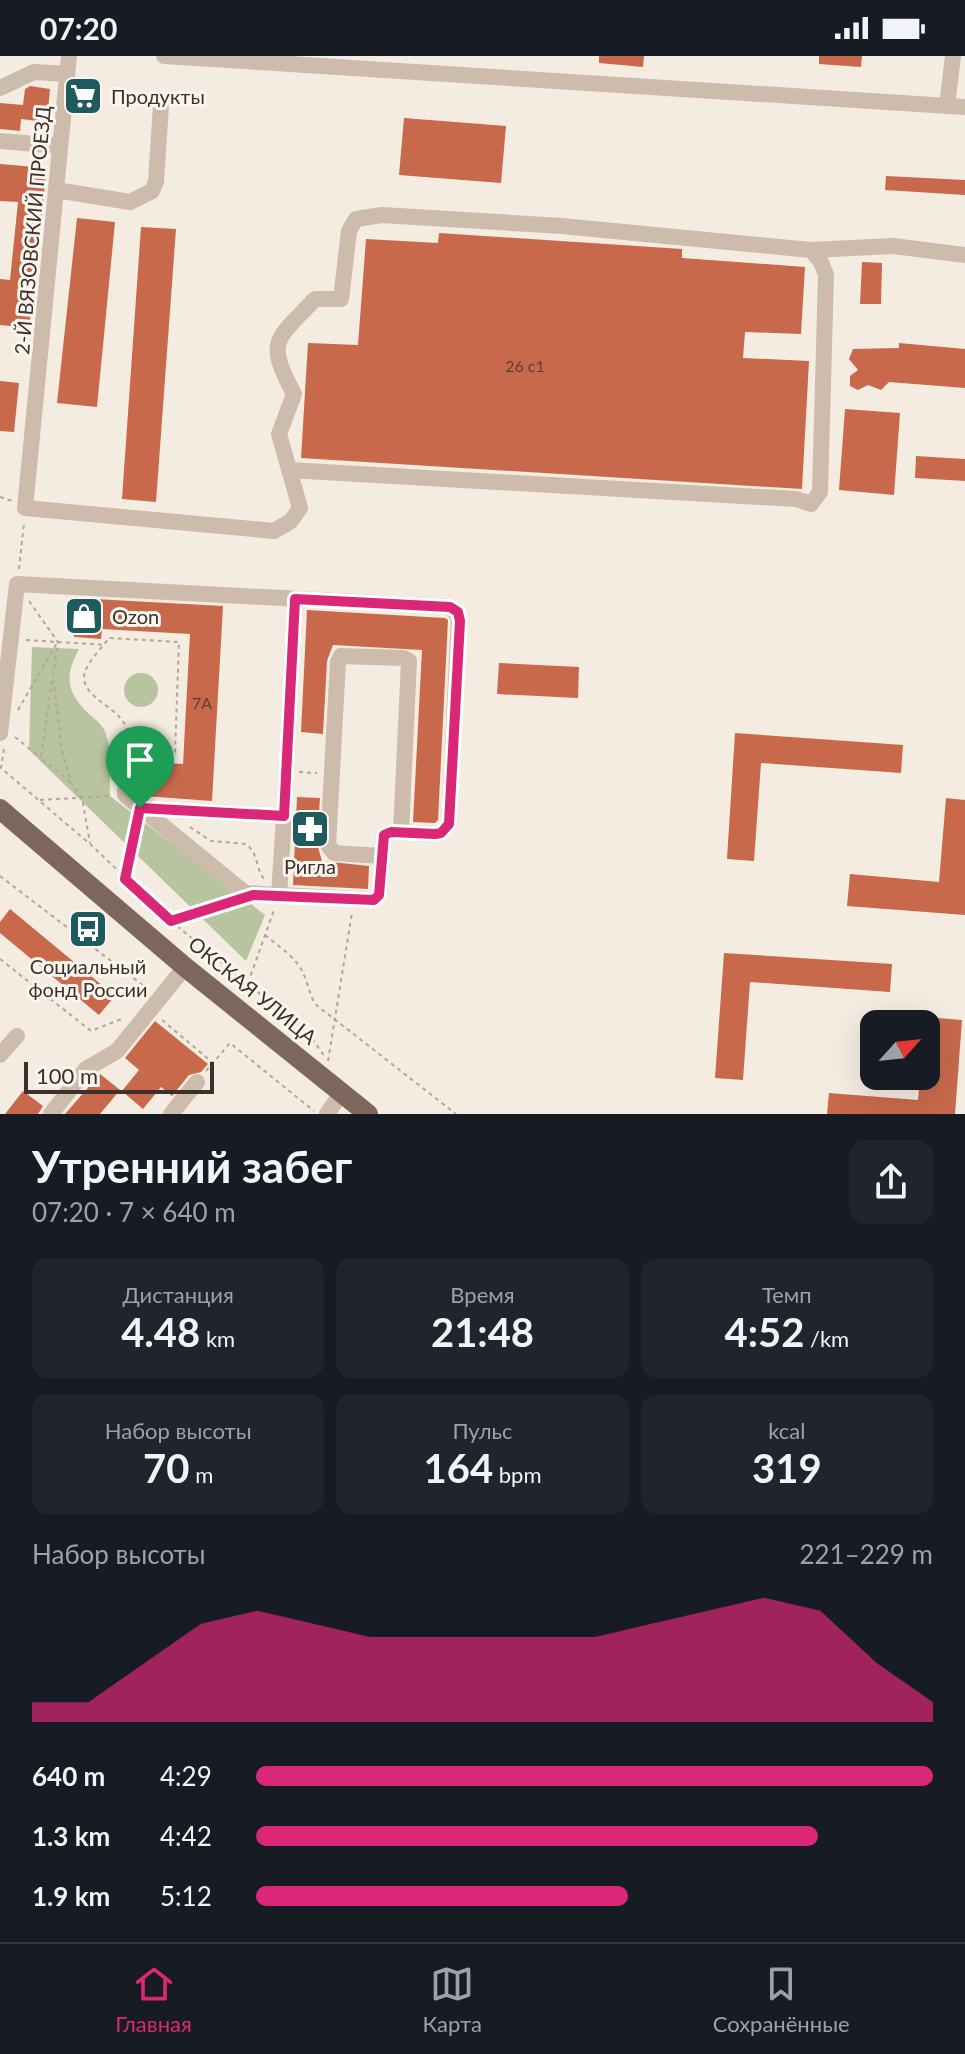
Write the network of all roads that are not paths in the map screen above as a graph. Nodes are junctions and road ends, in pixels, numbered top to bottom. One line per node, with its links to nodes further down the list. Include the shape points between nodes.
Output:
1 (69, 56): 4 (street, 2-Й ВЯЗОВСКИЙ ПРОЕЗД)
2 (164, 56): 7 (street)
3 (953, 56): 7 (street)
4 (67, 74): 5 (street, via 34,72); 10 (street, 2-Й ВЯЗОВСКИЙ ПРОЕЗД)
5 (0, 88)
6 (161, 105): 11 (street, via 152,191 130,202)
7 (947, 106): 8 (street)
8 (965, 107)
9 (0, 141): 10 (street)
10 (60, 146): 11 (street, 2-Й ВЯЗОВСКИЙ ПРОЕЗД)
11 (56, 190): 14 (street, 2-Й ВЯЗОВСКИЙ ПРОЕЗД, via 25,508 274,531 300,508)
12 (811, 250): 13 (street, via 893,246); 14 (street, via 562,226 382,215 356,219 349,231 341,299 315,299 279,338 277,361 294,394 279,434); 14 (street, via 826,275 820,492 811,504 796,499)
13 (965, 255)
14 (289, 470)
15 (295, 599): 16 (street, via 18,578); 20 (street); 21 (street, via 450,607 459,616 449,824 441,833)
16 (4, 736)
17 (127, 757): 18 (street, via 125,795)
18 (140, 808): 20 (street); 23 (street, via 240,890)
19 (0, 809): 24 (main road, ОКСКАЯ УЛИЦА)
20 (284, 816): 23 (street)
21 (401, 832): 22 (street, via 384,835); 22 (street, via 409,661 341,656 329,849)
22 (381, 856): 23 (street, via 374,900)
23 (280, 894)
24 (185, 967): 28 (main road, ОКСКАЯ УЛИЦА); 29 (street, via 158,1013 117,1051 86,1069)
25 (17, 1036): 26 (street)
26 (0, 1055)
27 (197, 1082): 30 (street)
28 (342, 1092): 31 (street); 32 (main road, ОКСКАЯ УЛИЦА)
29 (51, 1114)
30 (171, 1114)
31 (327, 1114)
32 (368, 1114)

